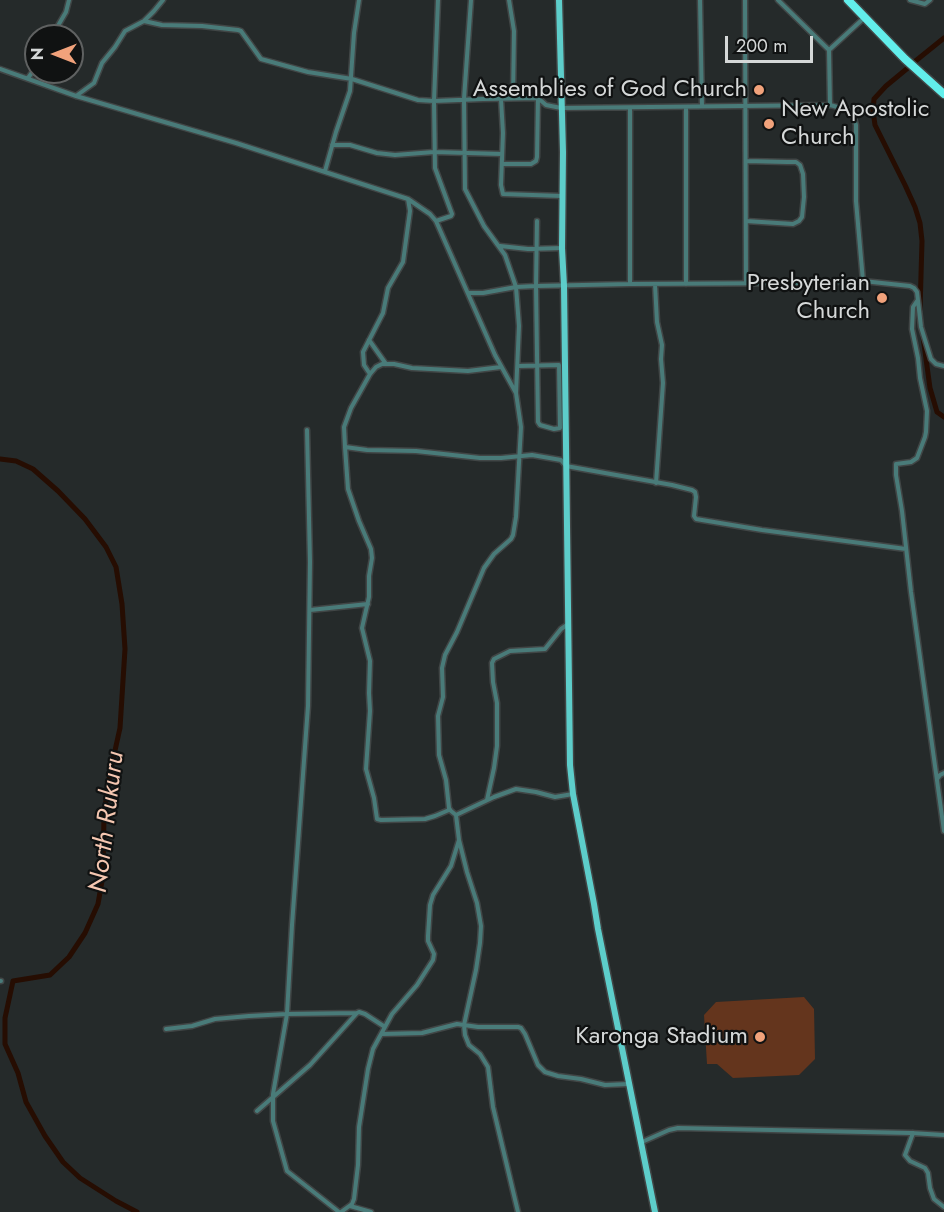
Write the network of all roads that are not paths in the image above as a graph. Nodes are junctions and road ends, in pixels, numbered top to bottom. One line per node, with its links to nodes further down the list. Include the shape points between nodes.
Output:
1 (69, 0): 16 (street)
2 (163, 0): 15 (street)
3 (359, 0): 20 (street)
4 (438, 0): 28 (street)
5 (471, 0): 26 (street)
6 (509, 0): 24 (street, via 514,31)
7 (559, 0): 34 (main road)
8 (700, 0): 30 (street)
9 (745, 0): 31 (street)
10 (778, 0): 17 (street)
11 (848, 0): 14 (highway)
12 (910, 0): 13 (street, via 925,4)
13 (930, 0)
14 (865, 17): 17 (street); 22 (highway)
15 (144, 21): 20 (street, via 242,31 261,60); 23 (street, via 125,31 102,63 94,83)
16 (59, 24)
17 (830, 50): 29 (street)
18 (0, 69): 19 (street)
19 (24, 77)
20 (352, 79): 28 (street, via 410,98); 35 (street)
21 (44, 84): 23 (street)
22 (944, 94)
23 (76, 96): 41 (street)
24 (513, 98): 25 (street); 27 (street)
25 (538, 98): 34 (street, via 550,107); 40 (street, via 536,161)
26 (464, 99): 27 (street); 28 (street); 37 (street)
27 (501, 99): 38 (street)
28 (434, 101): 36 (street)
29 (830, 105): 31 (street); 50 (street, via 848,110 856,125 856,201)
30 (702, 106): 31 (street); 33 (street)
31 (745, 106): 39 (street)
32 (630, 107): 33 (street); 34 (street); 52 (street)
33 (686, 107): 54 (street)
34 (561, 108): 42 (main road)
35 (332, 145): 36 (street, via 395,155); 41 (street)
36 (434, 152): 37 (street); 44 (street, via 436,172 452,214)
37 (465, 154): 38 (street); 47 (street, via 468,196)
38 (502, 154): 40 (street)
39 (746, 161): 46 (street); 46 (street, via 796,162 803,174 804,197 802,217 793,224)
40 (502, 164): 42 (street, via 504,195)
41 (325, 171): 43 (street)
42 (562, 196): 49 (main road)
43 (408, 200): 44 (street); 60 (street, via 403,262 388,288 383,313)
44 (436, 221): 58 (street)
45 (537, 221): 48 (street)
46 (746, 221): 51 (street)
47 (499, 246): 48 (street); 57 (street)
48 (536, 248): 49 (street); 55 (street)
49 (562, 248): 56 (main road)
50 (863, 281): 51 (street); 59 (street, via 913,287)
51 (746, 283): 54 (street)
52 (630, 284): 53 (street); 56 (street)
53 (655, 284): 54 (street); 73 (street, via 663,383)
54 (687, 284)
55 (536, 286): 56 (street); 57 (street); 64 (street)
56 (564, 286): 62 (main road)
57 (516, 287): 58 (street); 63 (street)
58 (469, 293): 66 (street)
59 (917, 301): 65 (street, via 932,359); 74 (street, via 912,311 913,337 928,414 917,458 896,465)
60 (369, 340): 61 (street); 67 (street, via 363,352)
61 (386, 364): 66 (street, via 468,371); 67 (street)
62 (562, 364): 64 (street); 64 (street, via 560,428 554,429 538,422); 72 (main road)
63 (518, 366): 64 (street); 68 (street)
64 (538, 366)
65 (944, 366)
66 (501, 367): 68 (street)
67 (370, 374): 70 (street, via 348,415)
68 (516, 393): 71 (street, via 520,420)
69 (307, 430): 76 (street)
70 (345, 447): 71 (street, via 480,458); 75 (street, via 348,489 370,549)
71 (518, 456): 72 (street, via 561,460); 82 (street, via 513,534 484,568 443,661 439,751)
72 (566, 466): 73 (street); 77 (main road)
73 (656, 483): 74 (street, via 695,492 696,519)
74 (906, 549): 79 (street)
75 (368, 604): 76 (street); 82 (street, via 362,628 370,661 366,769 377,819 425,819)
76 (310, 610): 86 (street, via 308,706)
77 (567, 625): 80 (main road); 81 (street, via 545,649 510,651 492,663 497,703 496,755)
78 (944, 773): 79 (street)
79 (937, 780): 84 (street)
80 (573, 794): 81 (street, via 555,797 516,789); 92 (main road)
81 (487, 800): 83 (street)
82 (449, 810): 83 (street)
83 (456, 815): 85 (street)
84 (944, 831)
85 (459, 840): 88 (street, via 481,926 478,963); 89 (street, via 451,866 430,905 428,941 433,960)
86 (288, 1014): 87 (street); 90 (street, via 215,1019); 93 (street)
87 (357, 1014): 89 (street, via 365,1014); 93 (street)
88 (464, 1024): 91 (street, via 422,1033); 92 (street, via 521,1028 545,1072 605,1085); 102 (street, via 469,1045 488,1067 493,1107)
89 (385, 1027): 91 (street)
90 (166, 1029)
91 (382, 1034): 98 (street, via 368,1069 359,1127 356,1188)
92 (629, 1084): 97 (main road)
93 (273, 1098): 94 (street); 100 (street, via 274,1126 287,1172)
94 (257, 1111)
95 (913, 1133): 96 (street); 97 (street, via 678,1128); 99 (street, via 905,1155 925,1168 934,1199)
96 (944, 1135)
97 (642, 1142): 103 (main road)
98 (350, 1206): 100 (street); 101 (street)
99 (944, 1207)
100 (340, 1212)
101 (371, 1212)
102 (518, 1212)
103 (655, 1212)

